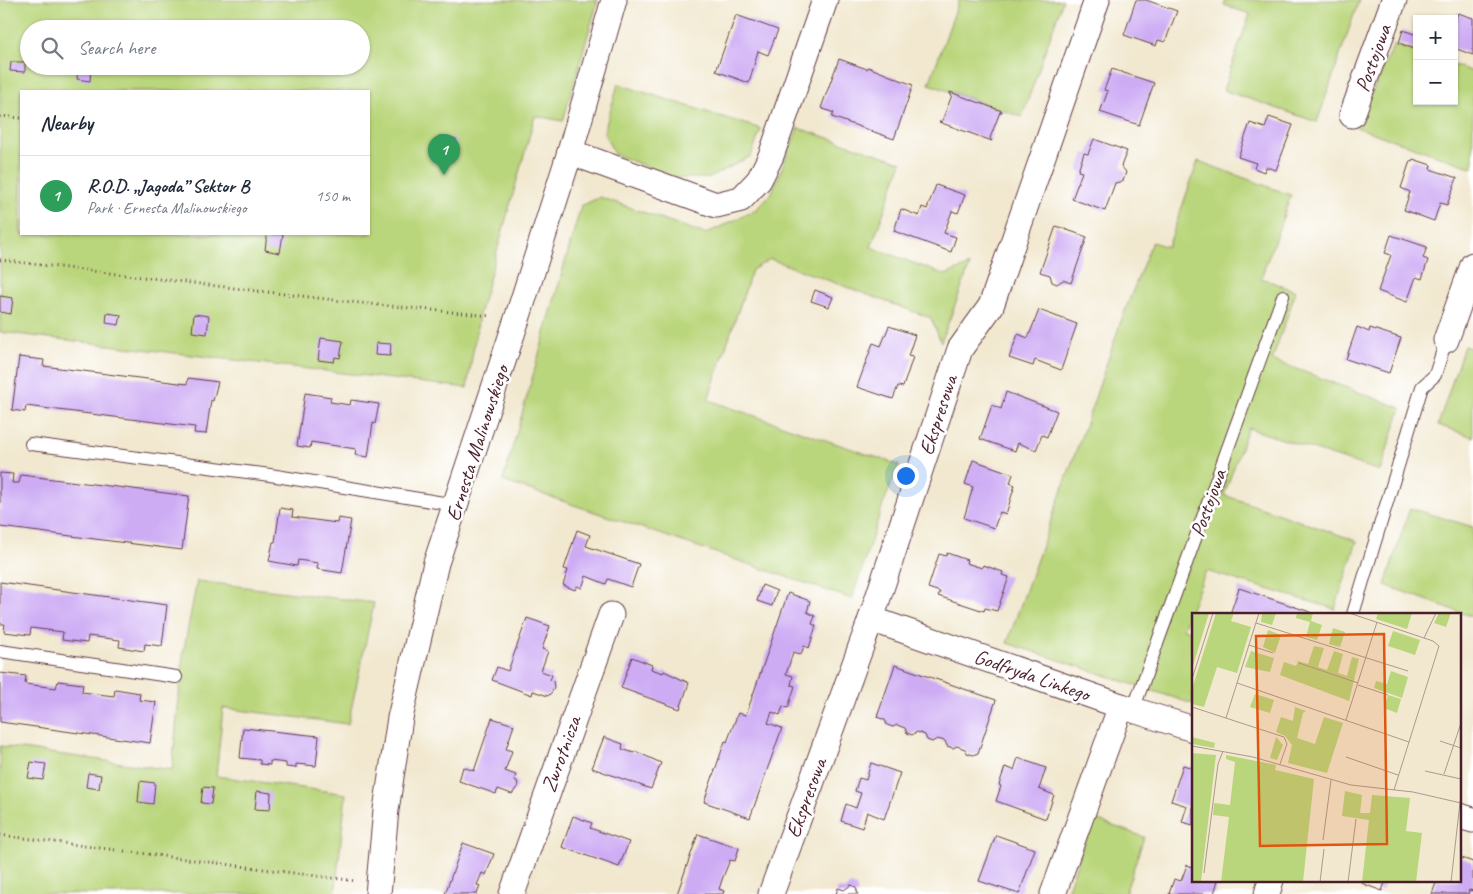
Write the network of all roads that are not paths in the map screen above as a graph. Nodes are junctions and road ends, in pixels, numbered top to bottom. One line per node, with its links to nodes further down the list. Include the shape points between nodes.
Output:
1 (614, 0): 6 (street, Ernesta Malinowskiego)
2 (824, 0): 6 (street, via 771,156 760,180 742,199 716,204)
3 (1097, 0): 14 (street, Ekspresowa, via 991,306 960,349)
4 (1394, 0): 5 (street, Postojowa)
5 (1352, 115)
6 (570, 152): 11 (street, Ernesta Malinowskiego)
7 (1473, 265): 9 (street)
8 (1283, 296): 17 (lane, Postojowa)
9 (1446, 340): 12 (lane, via 1435,375 1422,387)
10 (31, 444): 11 (lane, via 270,475)
11 (456, 505): 22 (street, Ernesta Malinowskiego, via 436,563 400,718)
12 (1353, 613)
13 (611, 614): 23 (street, Zwrotnicza)
14 (871, 619): 17 (street, Godfryda Linkego); 24 (street, Ekspresowa)
15 (0, 651): 16 (lane)
16 (176, 676)
17 (1127, 708): 18 (street, Godfryda Linkego); 25 (street)
18 (1192, 729)
19 (1460, 816): 20 (street)
20 (1473, 820)
21 (1270, 882): 26 (street)
22 (378, 894)
23 (512, 894)
24 (771, 894)
25 (1053, 894)
26 (1266, 894)

